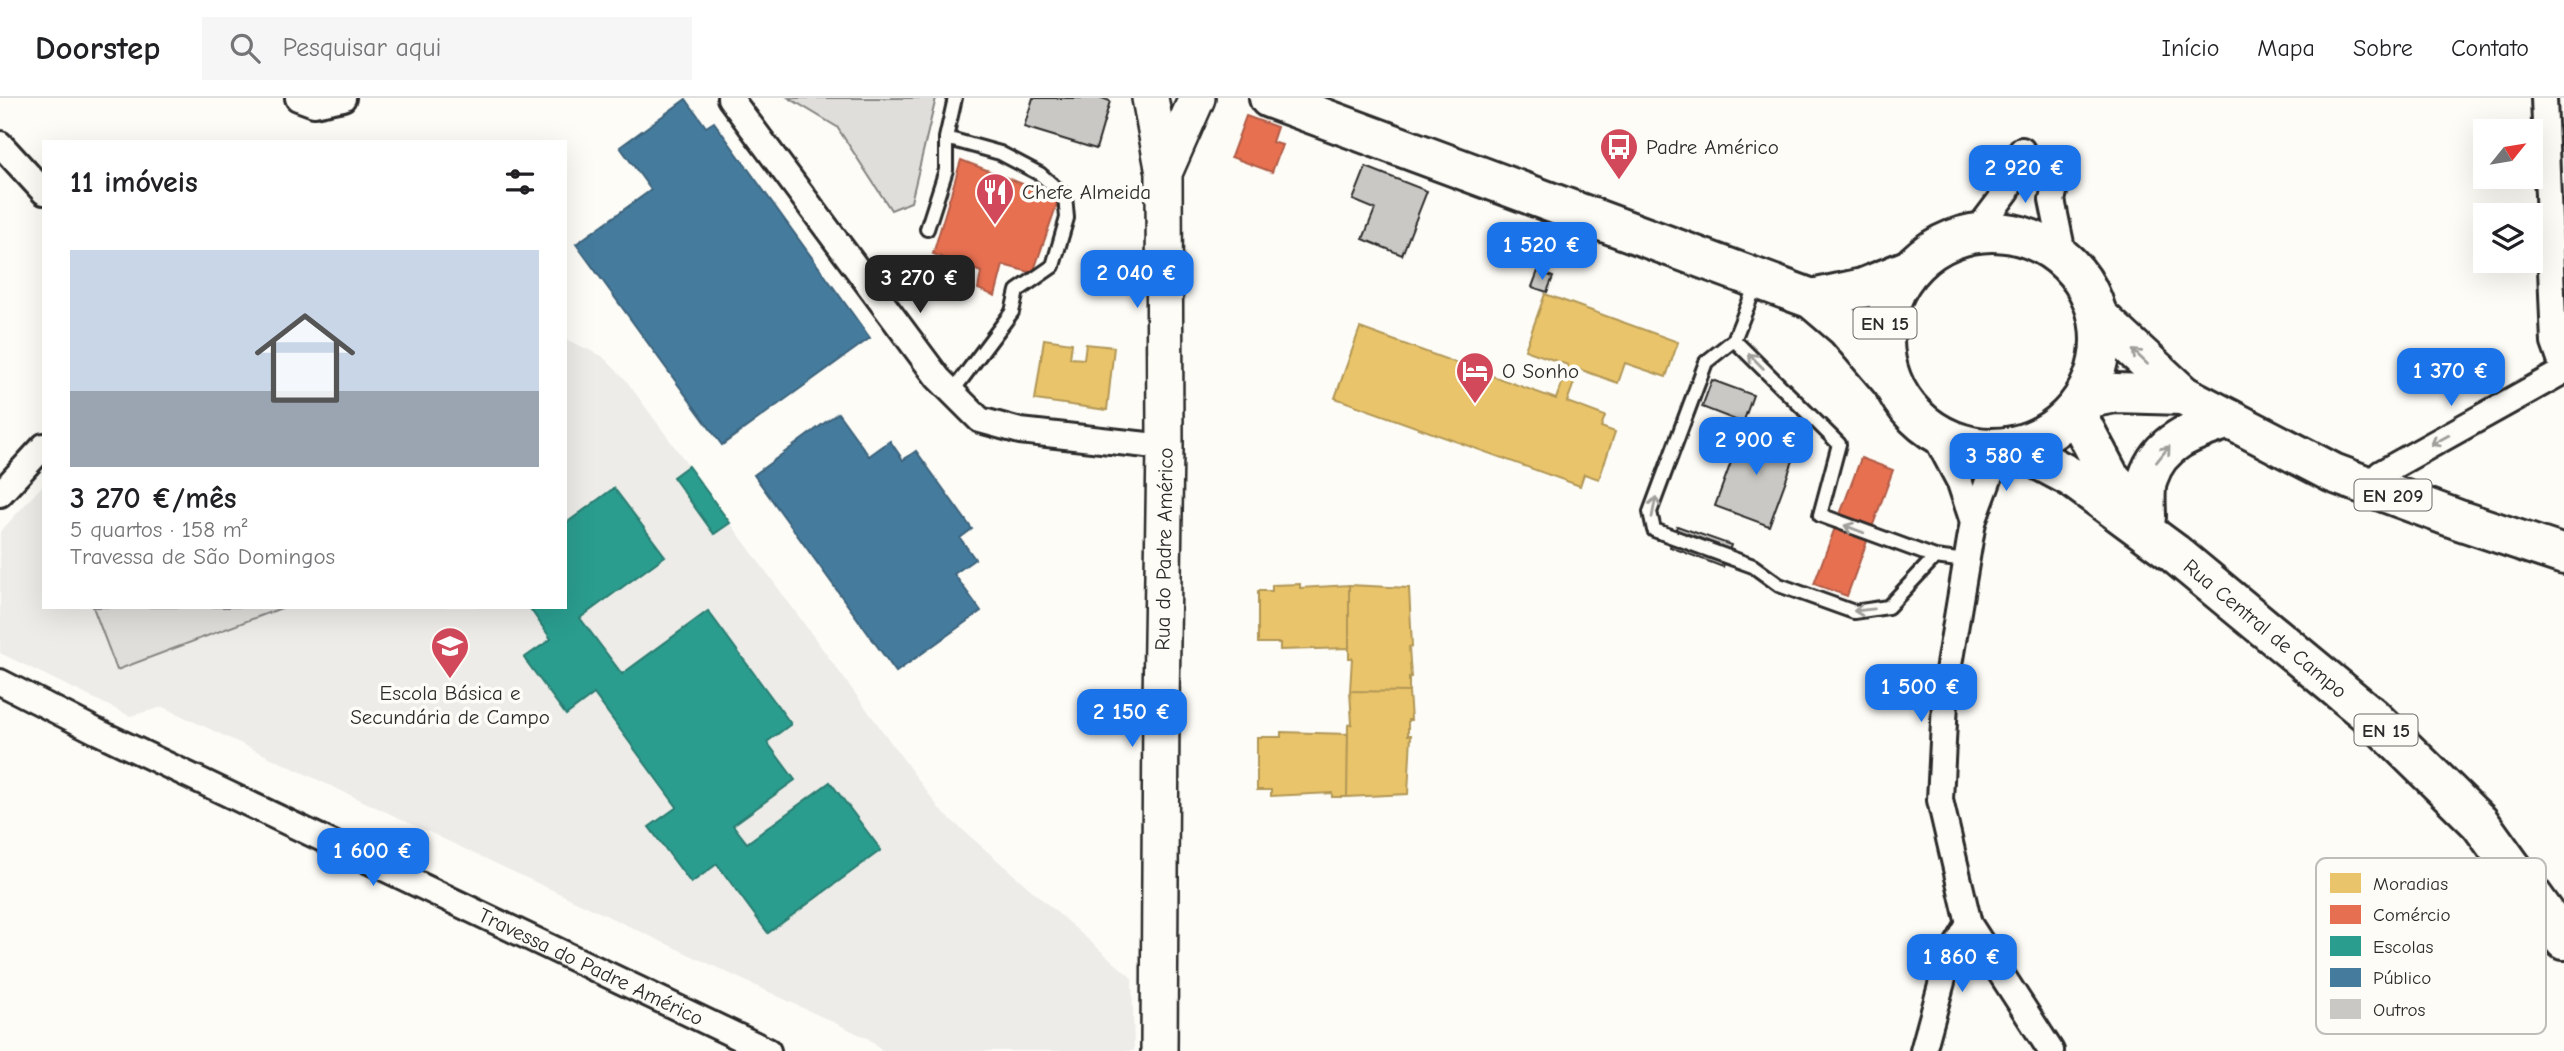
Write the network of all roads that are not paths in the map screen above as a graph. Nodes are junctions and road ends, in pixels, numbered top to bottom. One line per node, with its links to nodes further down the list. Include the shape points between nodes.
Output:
1 (298, 98): 2 (street, via 314,104)
2 (344, 98)
3 (730, 98): 25 (street)
4 (955, 98): 9 (lane)
5 (1150, 98): 13 (street, Rua do Padre Américo)
6 (1197, 98): 13 (street, Rua do Padre Américo)
7 (1269, 98): 19 (main road, EN 15)
8 (2544, 98): 23 (street, via 2554,343)
9 (946, 138): 15 (lane, via 946,170); 25 (lane, via 1000,153 1040,174 1065,196 1067,218 1053,266 1017,290 1012,312)
10 (0, 144): 14 (street)
11 (2022, 150): 16 (street, via 2007,191)
12 (2060, 168): 17 (street, via 2052,200)
13 (1164, 173): 30 (street, Rua do Padre Américo)
14 (42, 190)
15 (927, 229)
16 (1976, 232): 17 (main road, EN 15, via 2014,233); 18 (main road, EN 15, via 1928,251)
17 (2064, 258): 21 (main road, EN 15, via 2080,275)
18 (1910, 269): 20 (main road, EN 15, via 1863,288); 24 (main road, EN 15, via 1893,294 1885,323 1884,353)
19 (1759, 279): 20 (main road, EN 15); 22 (lane)
20 (1812, 299): 24 (main road, EN 15, via 1846,328)
21 (2099, 317): 26 (main road, EN 209, one-way to 21); 27 (main road, EN 15, via 2099,360)
22 (1734, 340): 39 (lane, one-way to 22, via 1821,515 1839,444); 39 (lane, one-way to 22, via 1888,607 1854,612 1779,585 1753,566 1654,530 1650,512 1706,362)
23 (2564, 371): 33 (street, one-way to 33, via 2381,473)
24 (1892, 382): 29 (main road, EN 15, via 1908,409)
25 (952, 392): 30 (street, via 981,420 1020,431)
26 (2183, 395): 27 (main road, EN 209, via 2115,393); 28 (main road, EN 209)
27 (2079, 405): 32 (main road, EN 15, via 2057,428); 35 (main road, EN 15, via 2109,476)
28 (2229, 419): 33 (main road, EN 209); 35 (main road, one-way to 28, via 2147,479 2163,450 2189,432)
29 (1932, 430): 32 (main road, EN 15, via 1953,442); 36 (street, via 1960,483)
30 (1166, 447): 47 (street, Rua do Padre Américo)
31 (42, 448): 34 (street)
32 (2007, 448): 36 (street); 37 (main road, Rua Central de Campo / EN 15, via 2071,477)
33 (2368, 486): 38 (main road, EN 209)
34 (0, 494)
35 (2146, 517): 37 (main road, EN 15)
36 (1973, 522): 40 (street)
37 (2174, 553): 42 (main road, Rua Central de Campo / EN 15, via 2372,717 2480,823)
38 (2564, 555)
39 (1935, 557): 40 (lane)
40 (1966, 561): 44 (street, via 1946,683 1940,800)
41 (0, 682): 46 (street, Travessa do Padre Américo)
42 (2505, 858)
43 (2546, 915): 45 (main road, Rua Central de Campo / EN 15)
44 (1969, 924): 48 (street, via 1948,960); 49 (street)
45 (2564, 940)
46 (768, 1051)
47 (1159, 1051)
48 (1923, 1051)
49 (2051, 1051)

